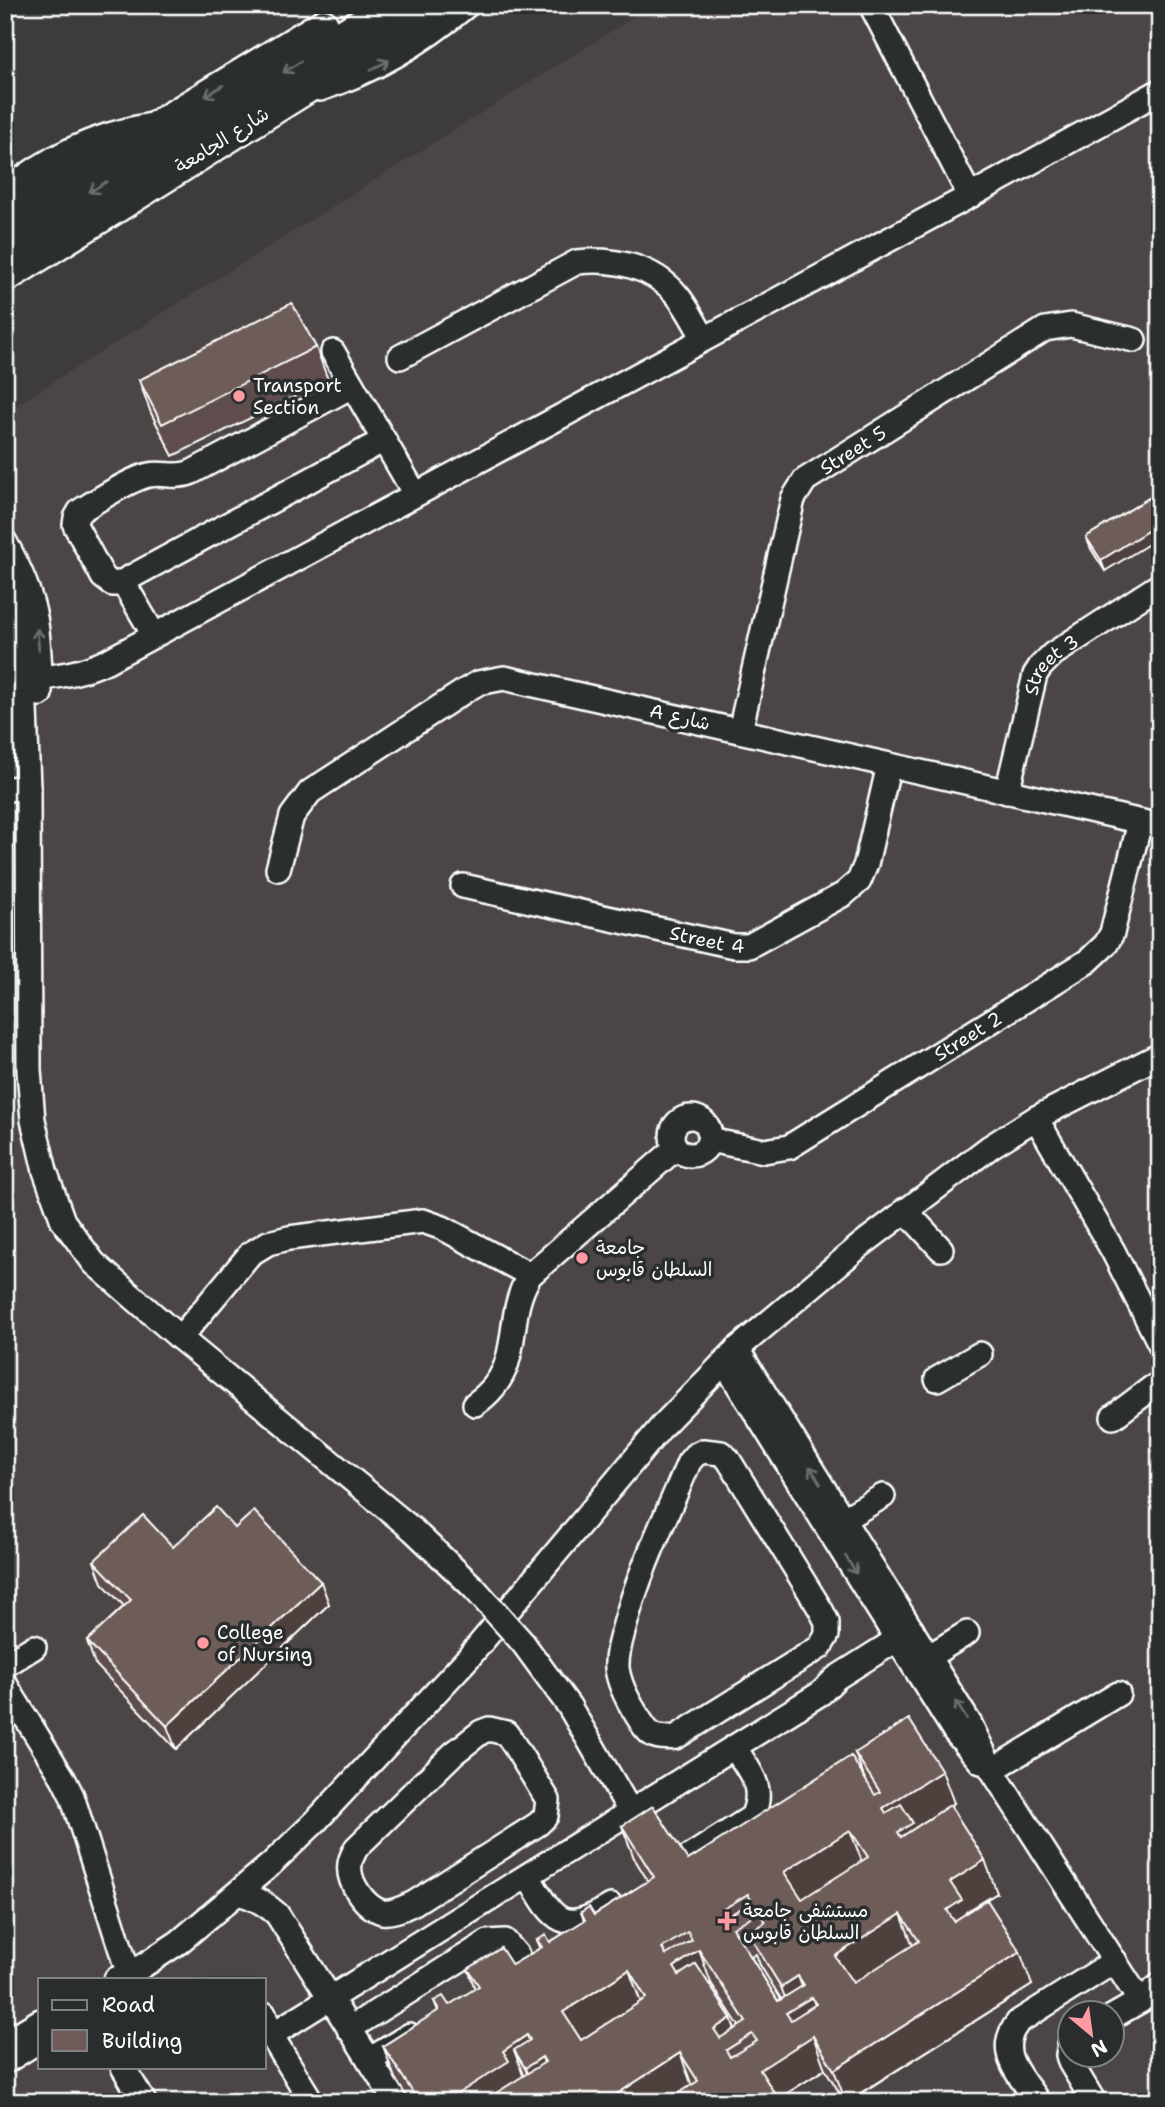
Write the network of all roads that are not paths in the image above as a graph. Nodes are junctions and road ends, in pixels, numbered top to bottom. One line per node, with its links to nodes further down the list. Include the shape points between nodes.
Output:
1 (356, 5): 8 (main road, one-way to 8)
2 (391, 5): 12 (main road, شارع الجامعة, one-way to 12)
3 (439, 5): 7 (main road, شارع الجامعة)
4 (467, 5): 7 (lane, one-way to 4, via 382,64)
5 (871, 5): 10 (lane)
6 (1160, 92): 10 (lane)
7 (293, 96): 13 (main road, شارع الجامعة)
8 (160, 124): 9 (lane, via 79,146); 11 (main road)
9 (5, 192)
10 (970, 196): 14 (lane)
11 (5, 218)
12 (5, 245)
13 (5, 277)
14 (704, 338): 17 (lane, via 663,281 646,271 602,259 577,262); 20 (lane)
15 (1134, 340): 27 (lane, Street 5, via 1071,325 1045,329 805,480 793,499)
16 (333, 352): 18 (lane)
17 (400, 357)
18 (352, 386): 19 (lane); 22 (lane, via 192,472 143,476 80,511 75,525 103,577 112,584)
19 (384, 440): 20 (lane); 22 (lane)
20 (415, 495): 25 (lane)
21 (5, 542): 26 (lane, one-way to 21, via 36,616 31,593)
22 (123, 582): 25 (lane)
23 (1160, 585): 30 (lane, Street 3, via 1040,667)
24 (5, 591): 26 (lane)
25 (154, 635): 26 (lane, via 86,671)
26 (32, 680): 29 (lane); 40 (lane, via 48,1118 59,1167 77,1214 102,1258)
27 (740, 731): 28 (lane, A شارع); 32 (lane, A شارع, via 518,680 478,683 310,792 292,816)
28 (889, 765): 30 (lane, A شارع); 33 (lane, Street 4, via 859,881 844,894 749,946)
29 (17, 788): 40 (lane, via 33,1120 63,1220 94,1262)
30 (1007, 792): 31 (lane, A شارع)
31 (1150, 824): 39 (lane, Street 2, via 1112,933 1088,961 789,1147 764,1152 709,1140 695,1154 676,1148)
32 (278, 869)
33 (463, 886)
34 (1160, 1038): 36 (lane, via 1078,1083)
35 (1160, 1055): 36 (lane)
36 (1036, 1118): 37 (lane); 42 (lane, via 1113,1251)
37 (905, 1210): 38 (lane); 44 (lane)
38 (940, 1250)
39 (530, 1275): 41 (lane, via 423,1221 289,1238 250,1254); 47 (lane, via 520,1295 506,1369)
40 (134, 1297): 41 (lane)
41 (180, 1338): 62 (lane, bridge, via 412,1529 474,1588 523,1643 569,1706)
42 (1160, 1344)
43 (980, 1354): 45 (lane)
44 (730, 1355): 50 (lane); 64 (lane, via 663,1425 469,1657 341,1796)
45 (937, 1379)
46 (1153, 1387): 48 (lane)
47 (475, 1404)
48 (1113, 1417)
49 (883, 1496): 50 (lane)
50 (835, 1524): 52 (lane)
51 (967, 1633): 52 (lane)
52 (911, 1643): 58 (lane, via 836,1678); 61 (lane, via 955,1732)
53 (34, 1647): 55 (lane)
54 (795, 1664): 58 (lane); 59 (lane); 59 (lane, via 820,1647 827,1636 827,1622 728,1459 721,1453 695,1455 637,1585 617,1653 617,1669 627,1699 650,1734 660,1739 676,1737)
55 (5, 1665)
56 (5, 1684): 70 (lane, via 72,1796)
57 (1118, 1694): 61 (lane)
58 (818, 1695): 60 (lane)
59 (702, 1721): 60 (lane)
60 (728, 1751): 62 (lane); 65 (lane, via 759,1789 759,1804 752,1817 632,1893 592,1917 566,1921 554,1915)
61 (992, 1770): 69 (lane)
62 (630, 1811): 65 (lane)
63 (511, 1840): 65 (lane); 67 (lane); 67 (lane, via 546,1816 548,1800 506,1733 489,1729 454,1753 356,1848 350,1864 352,1880 366,1903 384,1913)
64 (261, 1873): 66 (lane); 73 (lane)
65 (530, 1875): 68 (lane)
66 (238, 1892): 70 (lane, via 179,1942); 73 (lane, via 260,1900 277,1914)
67 (421, 1899): 68 (lane)
68 (441, 1930): 73 (lane)
69 (1115, 1961): 74 (lane); 89 (lane, via 1018,2022 1009,2034 1006,2049)
70 (123, 1978)
71 (1160, 1985): 74 (lane)
72 (482, 1991): 79 (lane, via 516,1970 517,1955 505,1941 488,1942)
73 (334, 1997): 78 (lane); 79 (lane)
74 (1140, 2001): 75 (lane)
75 (1126, 2009)
76 (38, 2022): 81 (lane)
77 (426, 2025): 82 (lane)
78 (266, 2027): 88 (lane)
79 (349, 2029): 82 (lane)
80 (38, 2041): 83 (lane)
81 (5, 2042)
82 (369, 2060): 86 (lane)
83 (5, 2062)
84 (124, 2068): 87 (lane)
85 (1074, 2068): 90 (lane)
86 (394, 2101)
87 (144, 2102)
88 (313, 2102)
89 (1038, 2102)
90 (1094, 2102)

